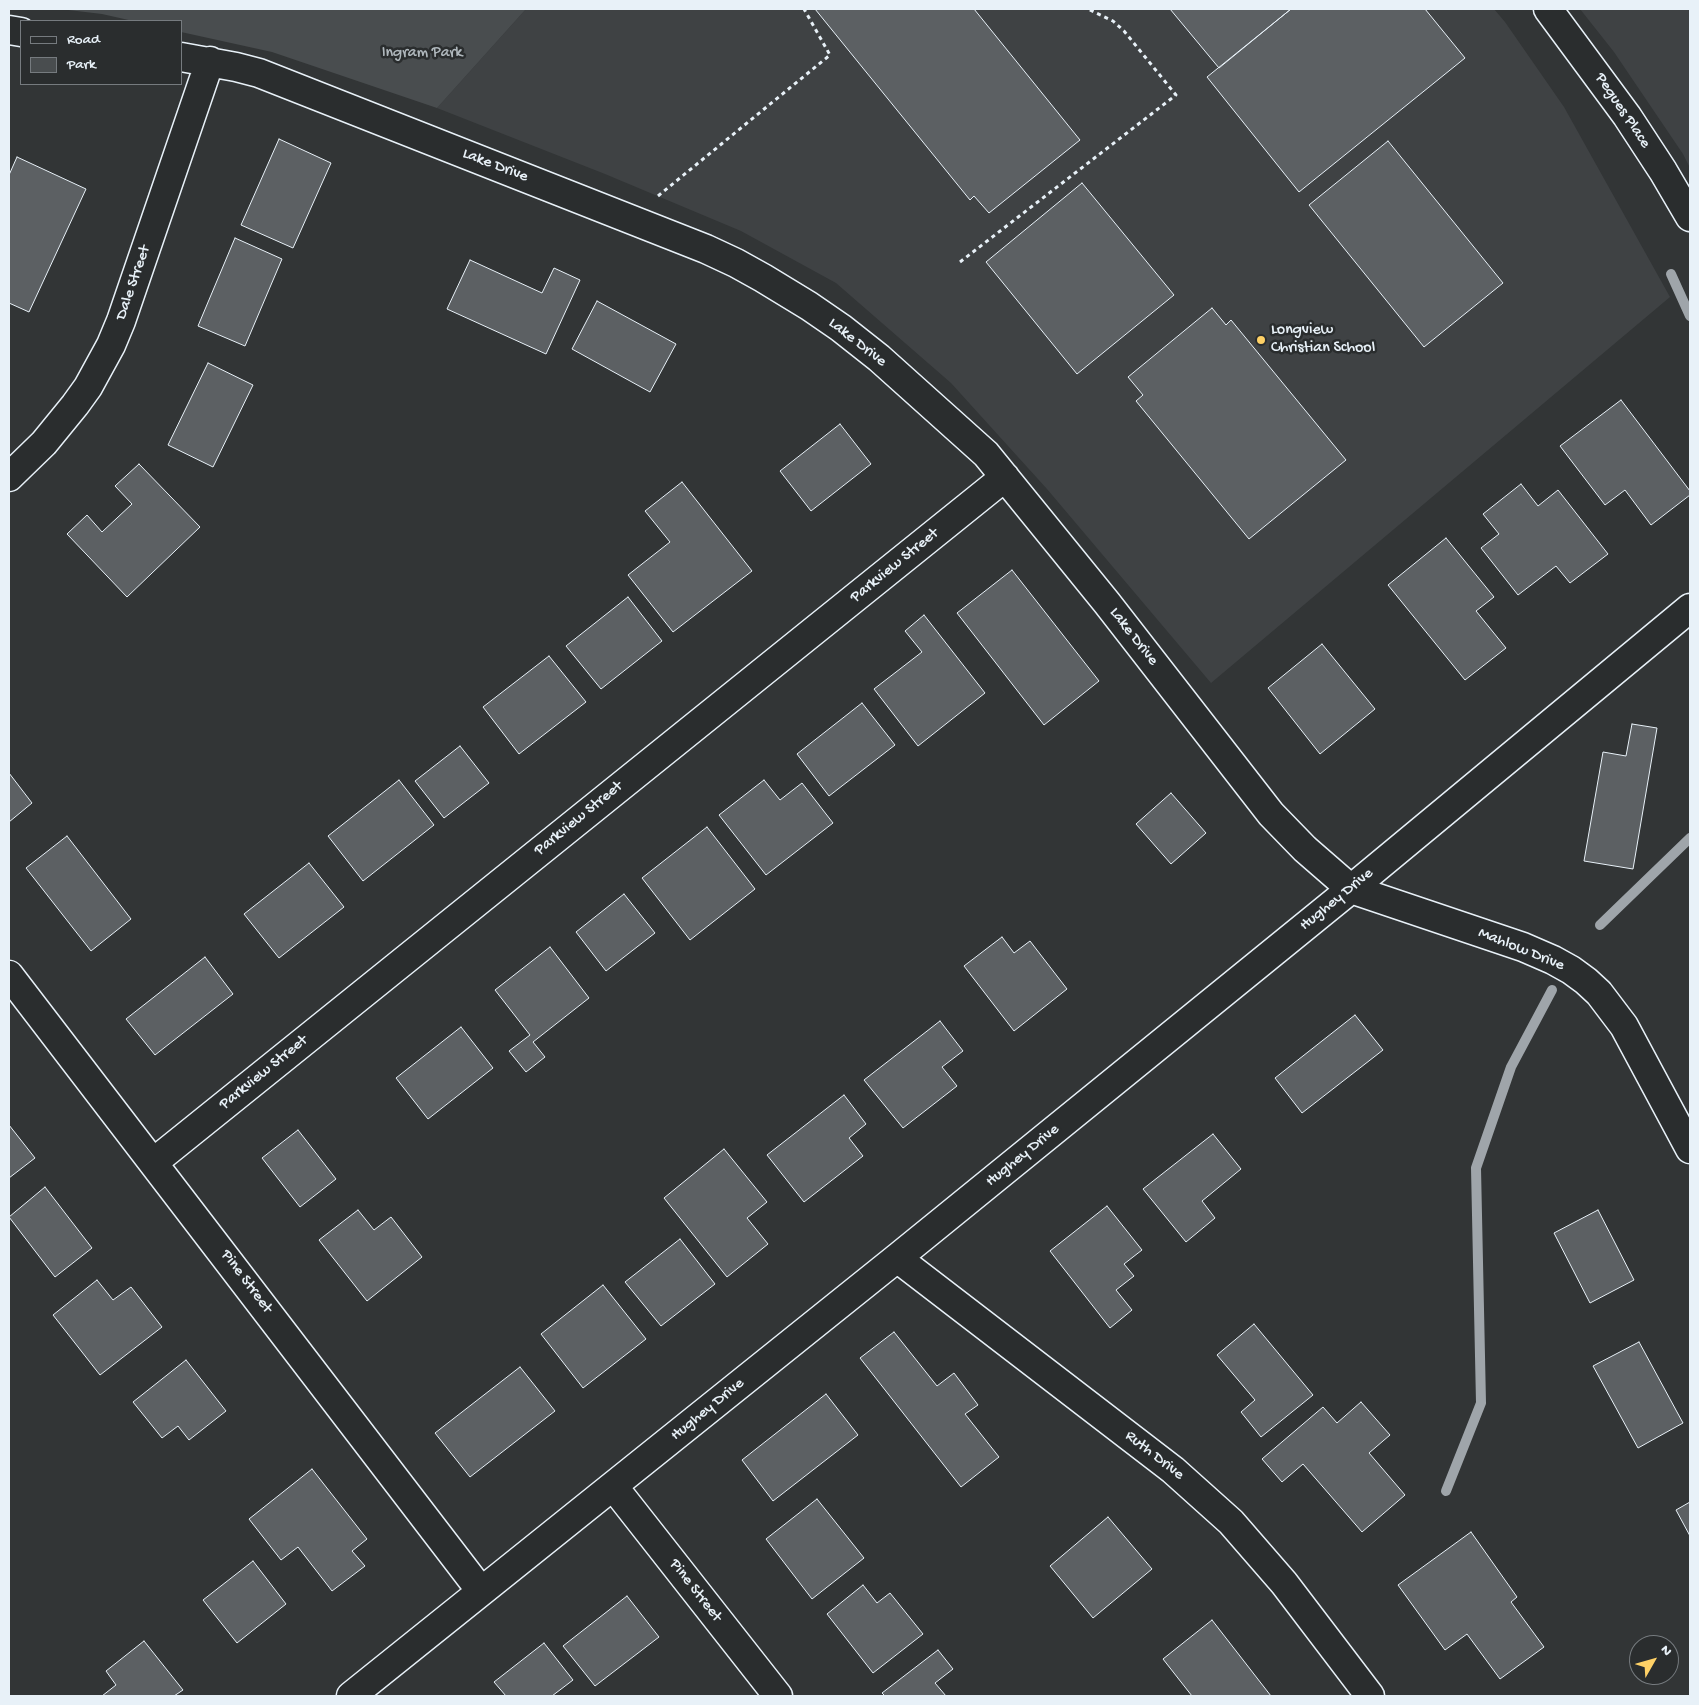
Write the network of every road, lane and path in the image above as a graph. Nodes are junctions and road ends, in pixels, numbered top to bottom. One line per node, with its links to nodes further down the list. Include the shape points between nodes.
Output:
1 (804, 9): 6 (path, via 830,55)
2 (1088, 9): 8 (path, via 1113,21 1124,31 1176,95)
3 (1548, 9): 7 (street, Pegues Place, via 1627,116)
4 (182, 57): 5 (street, Lake Drive)
5 (210, 61): 9 (street, Dale Street, via 111,345 76,405); 10 (street, Lake Drive, via 259,74 736,263 809,306 879,358 973,442)
6 (658, 196)
7 (1690, 217)
8 (960, 262)
9 (9, 477)
10 (1005, 477): 12 (street, Lake Drive, via 1271,814); 15 (street, Parkview Street)
11 (1690, 608): 12 (street, Hughey Drive)
12 (1351, 889): 14 (street, Mahlow Drive, via 1522,947 1553,960 1586,981 1624,1026); 16 (street, Hughey Drive)
13 (9, 975): 15 (street, Pine Street)
14 (1690, 1149)
15 (154, 1162): 18 (street, Pine Street)
16 (897, 1258): 17 (street, Hughey Drive); 21 (street, Ruth Drive, via 1210,1502 1279,1577)
17 (613, 1486): 18 (street, Hughey Drive); 20 (street, Pine Street)
18 (481, 1591): 19 (street, Hughey Drive)
19 (351, 1696)
20 (778, 1696)
21 (1370, 1696)

